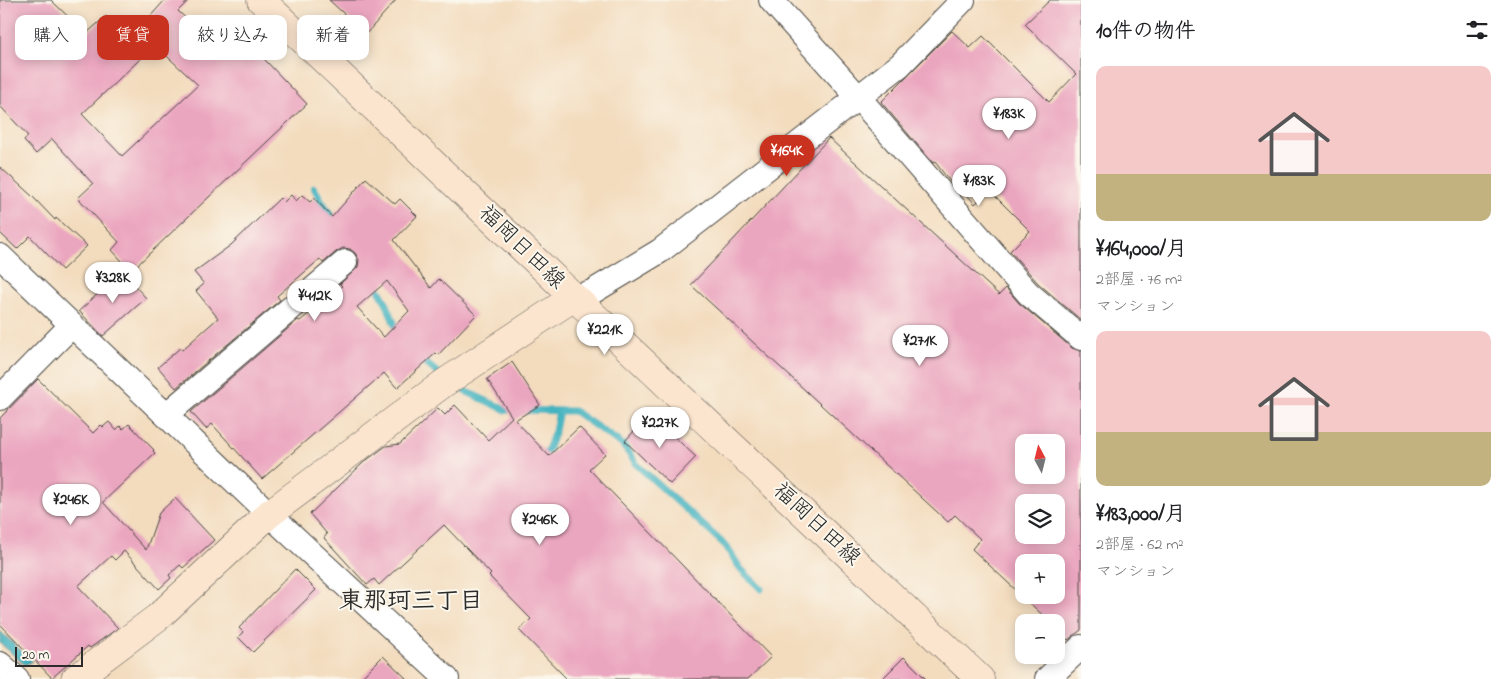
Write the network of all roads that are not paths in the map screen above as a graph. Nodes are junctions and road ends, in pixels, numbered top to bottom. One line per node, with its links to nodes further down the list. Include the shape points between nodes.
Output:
1 (261, 0): 7 (main road, 福岡日田線)
2 (771, 0): 4 (street)
3 (964, 0): 4 (street, via 900,65)
4 (858, 97): 7 (street, via 660,251 592,292); 9 (street, via 1028,293)
5 (0, 256): 8 (street)
6 (345, 262): 11 (street)
7 (574, 297): 12 (main road, via 444,384); 18 (main road, 福岡日田線)
8 (72, 325): 10 (street); 11 (street)
9 (1081, 338)
10 (0, 398)
11 (166, 415): 12 (street)
12 (269, 514): 16 (main road, via 158,617); 17 (street)
13 (1081, 647): 19 (street)
14 (0, 664): 15 (street)
15 (17, 679)
16 (75, 679)
17 (447, 679)
18 (980, 679)
19 (1047, 679)

